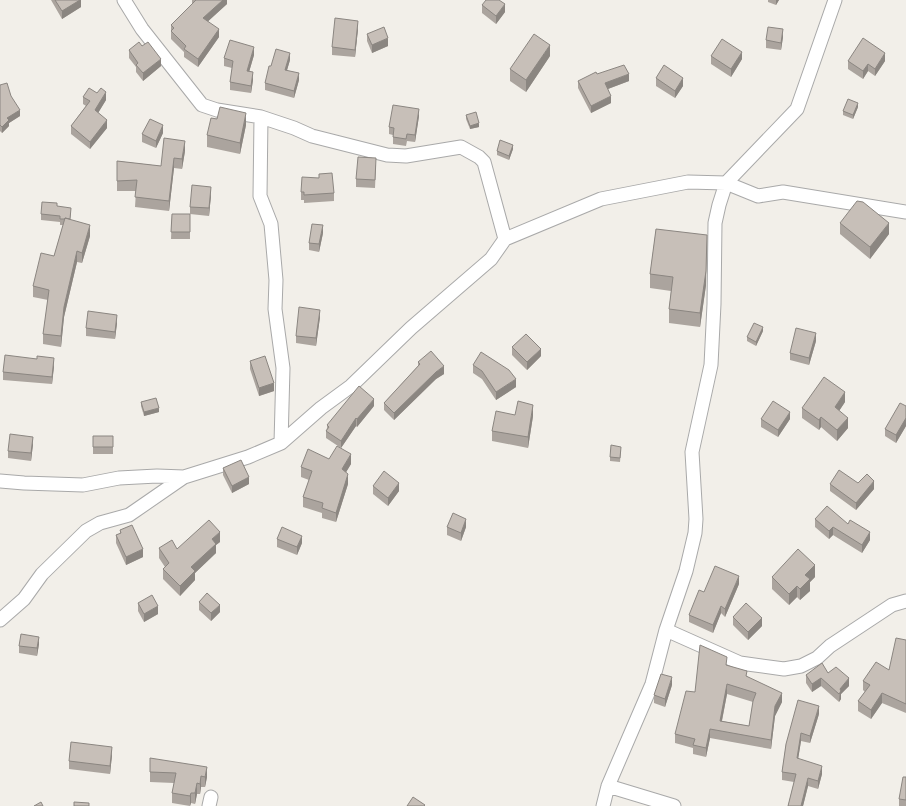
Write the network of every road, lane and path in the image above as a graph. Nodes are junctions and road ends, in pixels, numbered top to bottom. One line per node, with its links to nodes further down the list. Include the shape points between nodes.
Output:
1 (124, 0): 3 (street, via 142,29 202,105)
2 (835, 0): 4 (street, via 797,109)
3 (261, 117): 6 (street, via 312,136 387,155 406,156 461,147 484,162); 7 (street, via 260,196 271,224 276,280 275,309 283,368)
4 (726, 183): 5 (street, via 758,196 783,192); 6 (street, via 688,182 601,199); 12 (street, via 715,223 711,365 692,452 695,533 686,571)
5 (906, 212)
6 (505, 239): 7 (street, via 492,259)
7 (282, 443): 8 (street, via 248,457)
8 (184, 477): 9 (street, via 119,478 83,485); 11 (street, via 129,515 86,530 42,574 24,599)
9 (0, 481)
10 (906, 601): 12 (street, via 892,605 830,646 817,658 801,666 784,670 740,664)
11 (0, 620)
12 (666, 630): 13 (street, via 652,684)
13 (608, 786): 14 (street); 15 (street)
14 (603, 806)
15 (674, 806)

